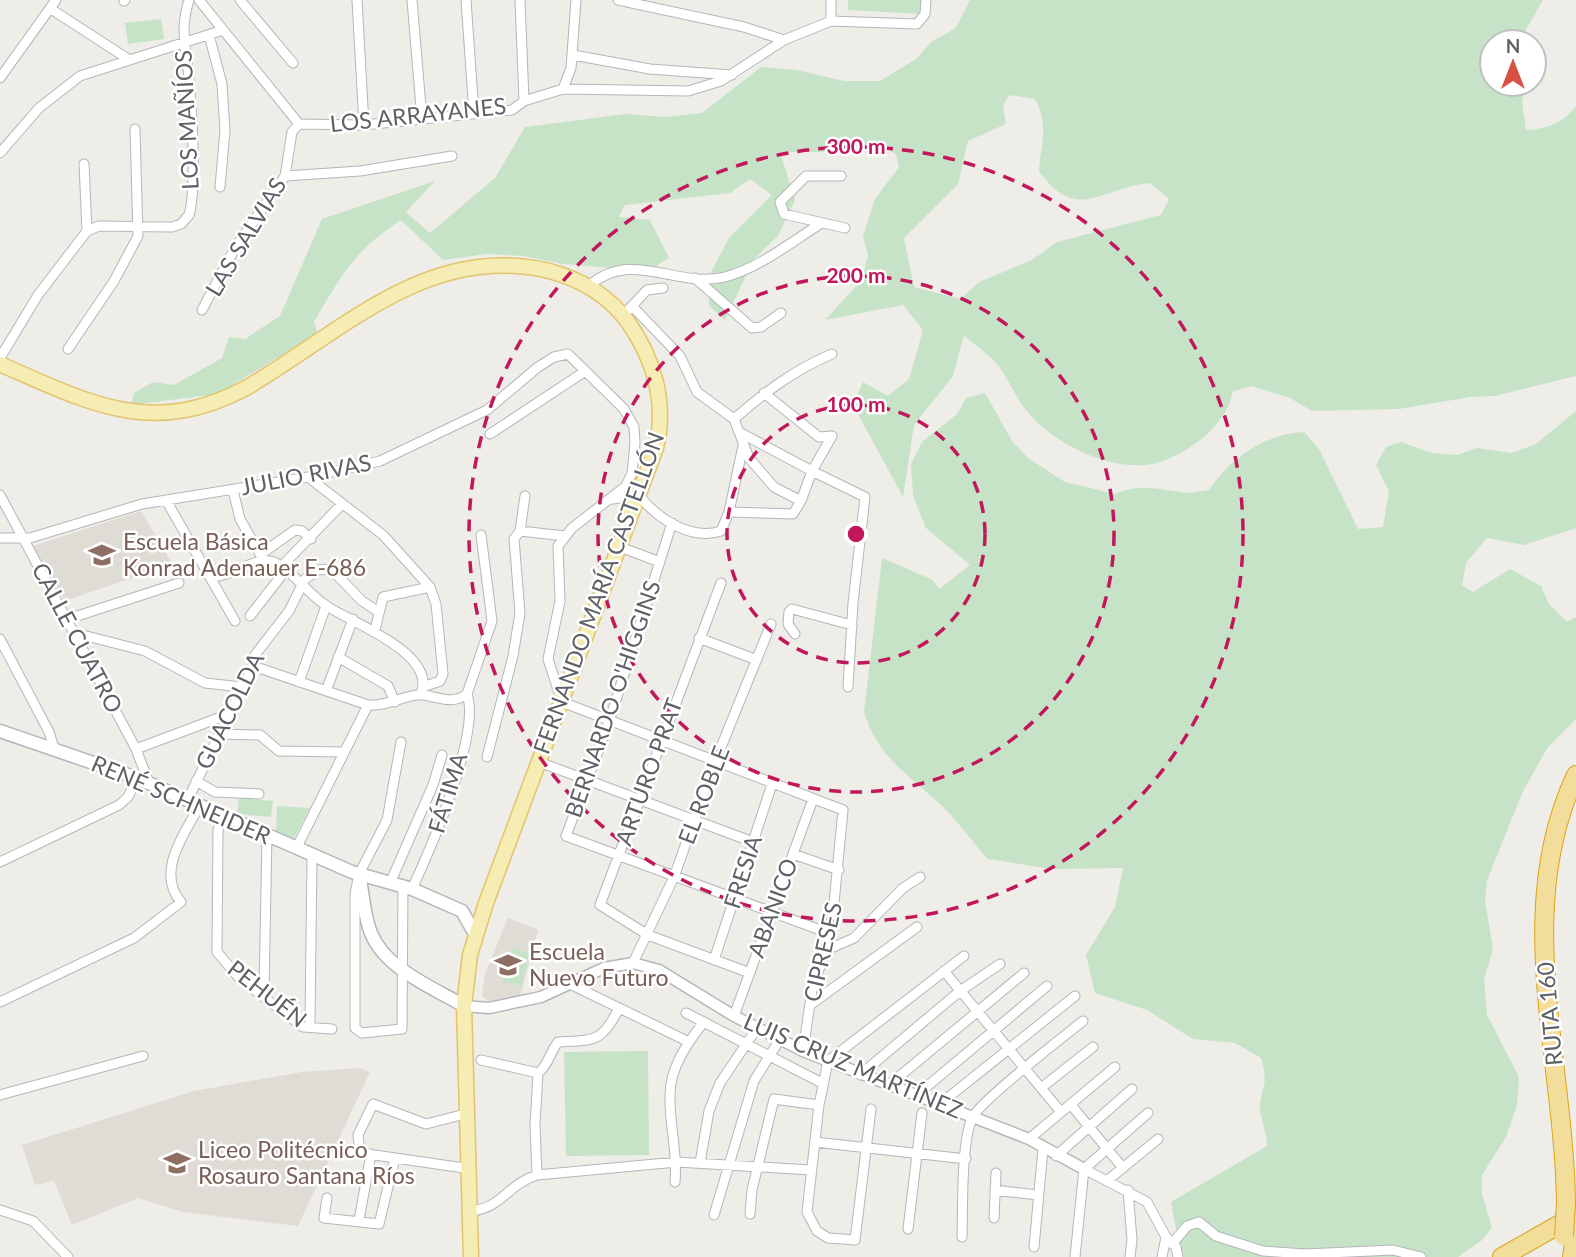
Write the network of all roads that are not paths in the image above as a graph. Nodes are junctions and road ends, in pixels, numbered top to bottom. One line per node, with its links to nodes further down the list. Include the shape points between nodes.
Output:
1 (56, 0): 13 (street)
2 (189, 0): 18 (street, LOS MAÑÍOS)
3 (199, 0): 15 (street, LOS ARRAYANES)
4 (240, 0): 21 (street)
5 (357, 0): 29 (street)
6 (412, 0): 27 (street)
7 (466, 0): 26 (street)
8 (520, 0): 25 (street)
9 (576, 0): 19 (street)
10 (618, 0): 17 (street)
11 (831, 0): 14 (street)
12 (926, 0): 14 (street, via 925,14 917,24)
13 (51, 9): 20 (street); 23 (street)
14 (831, 21): 17 (street, LOS ARRAYANES)
15 (223, 30): 16 (street); 28 (street, LOS ARRAYANES)
16 (209, 35): 18 (street); 36 (street, via 222,84 225,131)
17 (784, 40): 22 (street, LOS ARRAYANES)
18 (182, 43): 20 (street); 38 (street, LOS MAÑÍOS, via 189,76 191,212 177,226)
19 (573, 55): 22 (street, via 650,69); 24 (street)
20 (128, 59): 31 (street, via 91,71 60,89)
21 (293, 63)
22 (732, 75): 24 (street, LOS ARRAYANES, via 688,91)
23 (0, 78)
24 (563, 89): 25 (street, LOS ARRAYANES)
25 (524, 101): 26 (street, LOS ARRAYANES, via 512,110)
26 (474, 114): 27 (street, LOS ARRAYANES)
27 (422, 119): 29 (street, LOS ARRAYANES)
28 (299, 124): 29 (street, LOS ARRAYANES); 34 (street, LAS SALVIAS, via 292,132)
29 (365, 125)
30 (135, 129): 38 (street)
31 (0, 153)
32 (452, 156): 34 (street, via 360,171)
33 (84, 164): 40 (street)
34 (285, 176): 44 (street, LAS SALVIAS, via 235,248)
35 (841, 176): 37 (street, via 810,174 782,197 784,214)
36 (220, 187)
37 (820, 224): 39 (street); 41 (street, via 760,262 725,277)
38 (139, 226): 40 (street, LOS MAÑÍOS, via 99,226); 47 (street, via 125,262)
39 (845, 228)
40 (87, 231): 49 (street, via 38,295)
41 (695, 278): 42 (street, via 625,270 600,275); 46 (street, via 752,328)
42 (589, 286): 45 (main road, FERNANDO MARÍA CASTELLÓN); 50 (main road, FERNANDO MARÍA CASTELLÓN, via 519,265 476,266 436,274 397,293 233,396 170,414 144,415 105,407)
43 (663, 288): 45 (street, via 647,290)
44 (202, 310)
45 (627, 311): 53 (street, via 680,356 697,392); 61 (main road, FERNANDO MARÍA CASTELLÓN, via 647,355 660,402 658,439)
46 (781, 313)
47 (68, 349)
48 (832, 354): 52 (street)
49 (0, 358)
50 (0, 364)
51 (584, 372): 55 (street); 58 (street, JULIO RIVAS, via 574,358 564,354 538,367 487,410 394,456); 64 (street, via 619,403 634,427 630,479)
52 (764, 393): 53 (street); 57 (street, via 819,437 832,436)
53 (734, 419): 54 (street)
54 (739, 432): 56 (street); 57 (street)
55 (490, 435)
56 (744, 444): 65 (street, via 749,458 774,487); 67 (street)
57 (812, 471): 65 (street); 91 (street, via 865,497)
58 (308, 477): 59 (street, JULIO RIVAS); 66 (street)
59 (233, 490): 63 (street, JULIO RIVAS); 76 (street, via 240,519)
60 (0, 495): 73 (street, CALLE CUATRO)
61 (639, 495): 64 (street); 68 (street, via 654,513); 75 (main road, FERNANDO MARÍA CASTELLÓN)
62 (525, 496): 69 (street)
63 (166, 500): 73 (street, JULIO RIVAS); 79 (street)
64 (608, 500): 71 (street)
65 (801, 501): 67 (street, via 793,514)
66 (342, 504): 74 (street); 83 (street, via 383,535)
67 (729, 512): 68 (street, via 721,531 714,533)
68 (672, 523): 77 (street, BERNARDO O'HIGGINS)
69 (520, 531): 71 (street); 119 (street, via 514,544 520,613)
70 (481, 535): 105 (street, FÁTIMA, via 492,621)
71 (565, 536): 107 (street, via 557,551 560,601 548,653)
72 (0, 538): 73 (street, JULIO RIVAS)
73 (24, 538): 87 (street, CALLE CUATRO)
74 (311, 538): 76 (street, via 295,530); 78 (street)
75 (620, 547): 77 (street); 107 (main road, FERNANDO MARÍA CASTELLÓN)
76 (262, 558): 78 (street); 79 (street)
77 (660, 562): 110 (street, BERNARDO O'HIGGINS)
78 (283, 569): 82 (street); 86 (street)
79 (212, 576): 89 (street)
80 (180, 583): 87 (street)
81 (721, 583): 95 (street, ARTURO PRAT)
82 (301, 585): 84 (street); 85 (street, via 314,572 331,569 362,601); 99 (street, GUACOLDA, via 289,611 255,655)
83 (430, 587): 85 (street, via 383,597); 103 (street, via 443,674 440,681)
84 (326, 606): 88 (street); 100 (street)
85 (379, 611): 92 (street)
86 (250, 616)
87 (68, 619): 93 (street, CALLE CUATRO)
88 (353, 619): 92 (street); 97 (street)
89 (235, 621)
90 (771, 624): 98 (street, EL ROBLE)
91 (852, 625): 94 (street, via 792,609 788,624); 102 (street)
92 (375, 630): 103 (street, via 410,659)
93 (75, 633): 101 (street, via 145,651 205,684); 116 (street, CALLE CUATRO)
94 (795, 634)
95 (699, 638): 98 (street); 113 (street, ARTURO PRAT)
96 (0, 639): 115 (street)
97 (338, 657): 104 (street); 106 (street, via 388,687)
98 (757, 660): 121 (street, EL ROBLE)
99 (253, 666): 100 (street); 101 (street, GUACOLDA)
100 (299, 682): 104 (street)
101 (242, 687): 109 (street, GUACOLDA)
102 (849, 687)
103 (422, 690): 105 (street, via 454,700); 106 (street)
104 (326, 691): 108 (street)
105 (467, 694): 146 (street, FÁTIMA, via 468,717 451,798)
106 (395, 702): 108 (street)
107 (562, 702): 110 (street); 120 (main road, FERNANDO MARÍA CASTELLÓN)
108 (368, 705): 117 (street)
109 (229, 714): 112 (street, GUACOLDA); 116 (street)
110 (609, 722): 113 (street); 123 (street, BERNARDO O'HIGGINS)
111 (0, 731): 115 (main road, RENÉ SCHNEIDER)
112 (219, 734): 117 (street, via 262,736 279,751); 125 (street, GUACOLDA)
113 (660, 741): 121 (street); 129 (street, ARTURO PRAT)
114 (401, 742): 143 (street, via 388,815)
115 (54, 748): 124 (main road, RENÉ SCHNEIDER)
116 (136, 749): 124 (street, CALLE CUATRO)
117 (344, 752): 137 (street)
118 (442, 755): 146 (street)
119 (487, 757)
120 (539, 762): 123 (street); 148 (main road, FERNANDO MARÍA CASTELLÓN)
121 (715, 762): 126 (street); 134 (street, EL ROBLE)
122 (1576, 775): 242 (highway, RUTA 160, via 1554,832 1544,901 1544,948)
123 (587, 780): 129 (street); 139 (street, BERNARDO O'HIGGINS, via 566,836)
124 (143, 781): 128 (main road, RENÉ SCHNEIDER); 141 (street, via 119,805)
125 (196, 781): 127 (street, via 215,792); 128 (street, GUACOLDA)
126 (772, 784): 130 (street); 136 (street, FRESIA)
127 (259, 794)
128 (188, 799): 132 (main road, RENÉ SCHNEIDER)
129 (639, 799): 134 (street); 139 (street, ARTURO PRAT)
130 (813, 799): 138 (street, ABANICO); 142 (street, CIPRESES, via 842,810)
131 (1576, 804): 233 (highway, RUTA 160, via 1559,867 1555,920)
132 (200, 805): 133 (main road, RENÉ SCHNEIDER); 169 (street, via 172,860 171,887 181,902 134,938)
133 (223, 816): 135 (main road, RENÉ SCHNEIDER); 180 (street, PEHUÉN, via 218,830 217,952 240,979 303,1027)
134 (693, 820): 136 (street); 144 (street, EL ROBLE)
135 (267, 836): 137 (main road, RENÉ SCHNEIDER); 166 (street)
136 (753, 842): 147 (street, FRESIA)
137 (296, 849): 140 (main road, RENÉ SCHNEIDER)
138 (793, 854): 142 (street); 150 (street, ABANICO)
139 (619, 855): 144 (street); 154 (street, ARTURO PRAT, via 600,905)
140 (312, 857): 143 (main road, RENÉ SCHNEIDER); 177 (street)
141 (0, 862)
142 (839, 870): 153 (street, CIPRESES)
143 (359, 874): 146 (main road, RENÉ SCHNEIDER); 160 (main road, via 371,933); 160 (street, via 355,1028 368,1034 402,1029)
144 (674, 877): 147 (street); 154 (street, EL ROBLE)
145 (920, 877): 155 (street, via 854,938)
146 (402, 885): 149 (main road, RENÉ SCHNEIDER); 160 (street)
147 (734, 899): 150 (street); 157 (street, FRESIA)
148 (486, 903): 149 (main road); 152 (main road, FERNANDO MARÍA CASTELLÓN)
149 (462, 911): 152 (main road)
150 (771, 912): 153 (street); 162 (street, ABANICO)
151 (917, 927): 170 (street)
152 (475, 934): 171 (main road, FERNANDO MARÍA CASTELLÓN)
153 (831, 934): 155 (street, CIPRESES)
154 (648, 935): 157 (street); 158 (street, EL ROBLE)
155 (829, 948): 170 (street, CIPRESES)
156 (964, 956): 161 (street)
157 (714, 960): 162 (street)
158 (633, 963): 164 (street, via 604,968); 175 (street, LUIS CRUZ MARTÍNEZ, via 659,970)
159 (1000, 964): 167 (street)
160 (403, 970): 171 (main road)
161 (944, 971): 167 (street); 191 (street)
162 (750, 973): 175 (street, ABANICO)
163 (1024, 974): 173 (street)
164 (572, 985): 171 (street, via 489,1008); 172 (street)
165 (1047, 986): 181 (street)
166 (264, 990)
167 (960, 991): 173 (street); 195 (street)
168 (1075, 996): 186 (street)
169 (0, 1002)
170 (810, 1005): 187 (street, CIPRESES)
171 (464, 1006): 207 (main road, FERNANDO MARÍA CASTELLÓN)
172 (619, 1008): 183 (street); 194 (street, via 607,1032 594,1040 558,1042)
173 (977, 1012): 181 (street); 197 (street)
174 (686, 1013): 178 (street)
175 (734, 1016): 179 (street, LUIS CRUZ MARTÍNEZ)
176 (1083, 1021): 193 (street)
177 (310, 1022)
178 (704, 1023): 183 (street); 184 (street)
179 (757, 1028): 182 (street, LUIS CRUZ MARTÍNEZ); 184 (street)
180 (332, 1029)
181 (993, 1031): 186 (street); 200 (street)
182 (780, 1039): 187 (street, LUIS CRUZ MARTÍNEZ); 188 (street)
183 (688, 1042): 225 (street, via 670,1094)
184 (747, 1044): 188 (street); 226 (street, via 720,1083 709,1111)
185 (1093, 1047): 198 (street)
186 (1009, 1049): 193 (street); 202 (street)
187 (803, 1051): 191 (street, LUIS CRUZ MARTÍNEZ)
188 (770, 1055): 196 (street); 227 (street, via 754,1081)
189 (142, 1056): 201 (street)
190 (481, 1060): 194 (street)
191 (828, 1061): 195 (street, LUIS CRUZ MARTÍNEZ); 196 (street)
192 (1115, 1067): 204 (street)
193 (1025, 1068): 198 (street); 210 (street)
194 (538, 1073): 235 (street)
195 (860, 1074): 197 (street, LUIS CRUZ MARTÍNEZ)
196 (822, 1083): 203 (street)
197 (889, 1084): 200 (street, LUIS CRUZ MARTÍNEZ)
198 (1041, 1088): 206 (street)
199 (1132, 1089): 211 (street)
200 (918, 1094): 202 (street, LUIS CRUZ MARTÍNEZ)
201 (0, 1095)
202 (940, 1104): 210 (street, LUIS CRUZ MARTÍNEZ)
203 (819, 1105): 214 (street); 228 (street, via 774,1099)
204 (1071, 1105): 206 (street); 211 (street)
205 (871, 1109): 216 (street)
206 (1061, 1112): 212 (street)
207 (468, 1113): 219 (street, via 426,1124 373,1104 358,1135); 230 (main road, FERNANDO MARÍA CASTELLÓN)
208 (922, 1113): 220 (street)
209 (1148, 1113): 215 (street)
210 (972, 1117): 212 (street, LUIS CRUZ MARTÍNEZ); 224 (street)
211 (1089, 1127): 215 (street); 222 (street)
212 (1029, 1139): 217 (street, LUIS CRUZ MARTÍNEZ)
213 (1158, 1139): 229 (street)
214 (815, 1142): 216 (street); 232 (street)
215 (1106, 1148): 229 (street); 231 (street)
216 (866, 1149): 220 (street); 232 (street, via 855,1240 828,1238 817,1231 807,1212)
217 (1043, 1149): 222 (street, LUIS CRUZ MARTÍNEZ); 240 (street)
218 (340, 1150): 219 (street)
219 (360, 1153): 221 (street)
220 (916, 1153): 224 (street); 249 (street)
221 (371, 1154): 223 (street); 248 (street)
222 (1056, 1156): 231 (street, LUIS CRUZ MARTÍNEZ)
223 (395, 1158): 230 (street); 248 (street, via 379,1224)
224 (966, 1159): 251 (street)
225 (677, 1161): 226 (street); 235 (street); 237 (street)
226 (701, 1163): 227 (street)
227 (730, 1164): 228 (street); 245 (street)
228 (758, 1167): 232 (street); 246 (street)
229 (1123, 1168): 236 (street)
230 (471, 1169): 243 (main road, FERNANDO MARÍA CASTELLÓN)
231 (1084, 1169): 236 (street); 256 (street)
232 (810, 1170)
233 (1576, 1170)
234 (996, 1173): 238 (street)
235 (537, 1175): 243 (street, via 520,1180 487,1209)
236 (1108, 1180): 239 (street)
237 (675, 1182)
238 (995, 1190): 240 (street); 247 (street)
239 (1128, 1190): 252 (street, via 1147,1202); 257 (street)
240 (1038, 1195): 253 (street)
241 (327, 1198): 248 (street, via 324,1218)
242 (1571, 1209): 250 (highway, RUTA 160, bridge); 261 (highway)
243 (472, 1211): 255 (main road, FERNANDO MARÍA CASTELLÓN)
244 (0, 1212): 254 (street, via 33,1221)
245 (714, 1214)
246 (750, 1214)
247 (994, 1218)
248 (359, 1220)
249 (908, 1229)
250 (1572, 1233): 262 (highway, RUTA 160); 263 (highway, RUTA 160)
251 (962, 1237)
252 (1169, 1241): 258 (street); 259 (street); 260 (street, via 1186,1226 1199,1222 1216,1236 1264,1251 1393,1250)
253 (1034, 1247)
254 (68, 1257)
255 (471, 1257)
256 (1075, 1257)
257 (1130, 1257)
258 (1162, 1257)
259 (1178, 1257)
260 (1421, 1257)
261 (1503, 1257)
262 (1561, 1257)
263 (1572, 1257)

